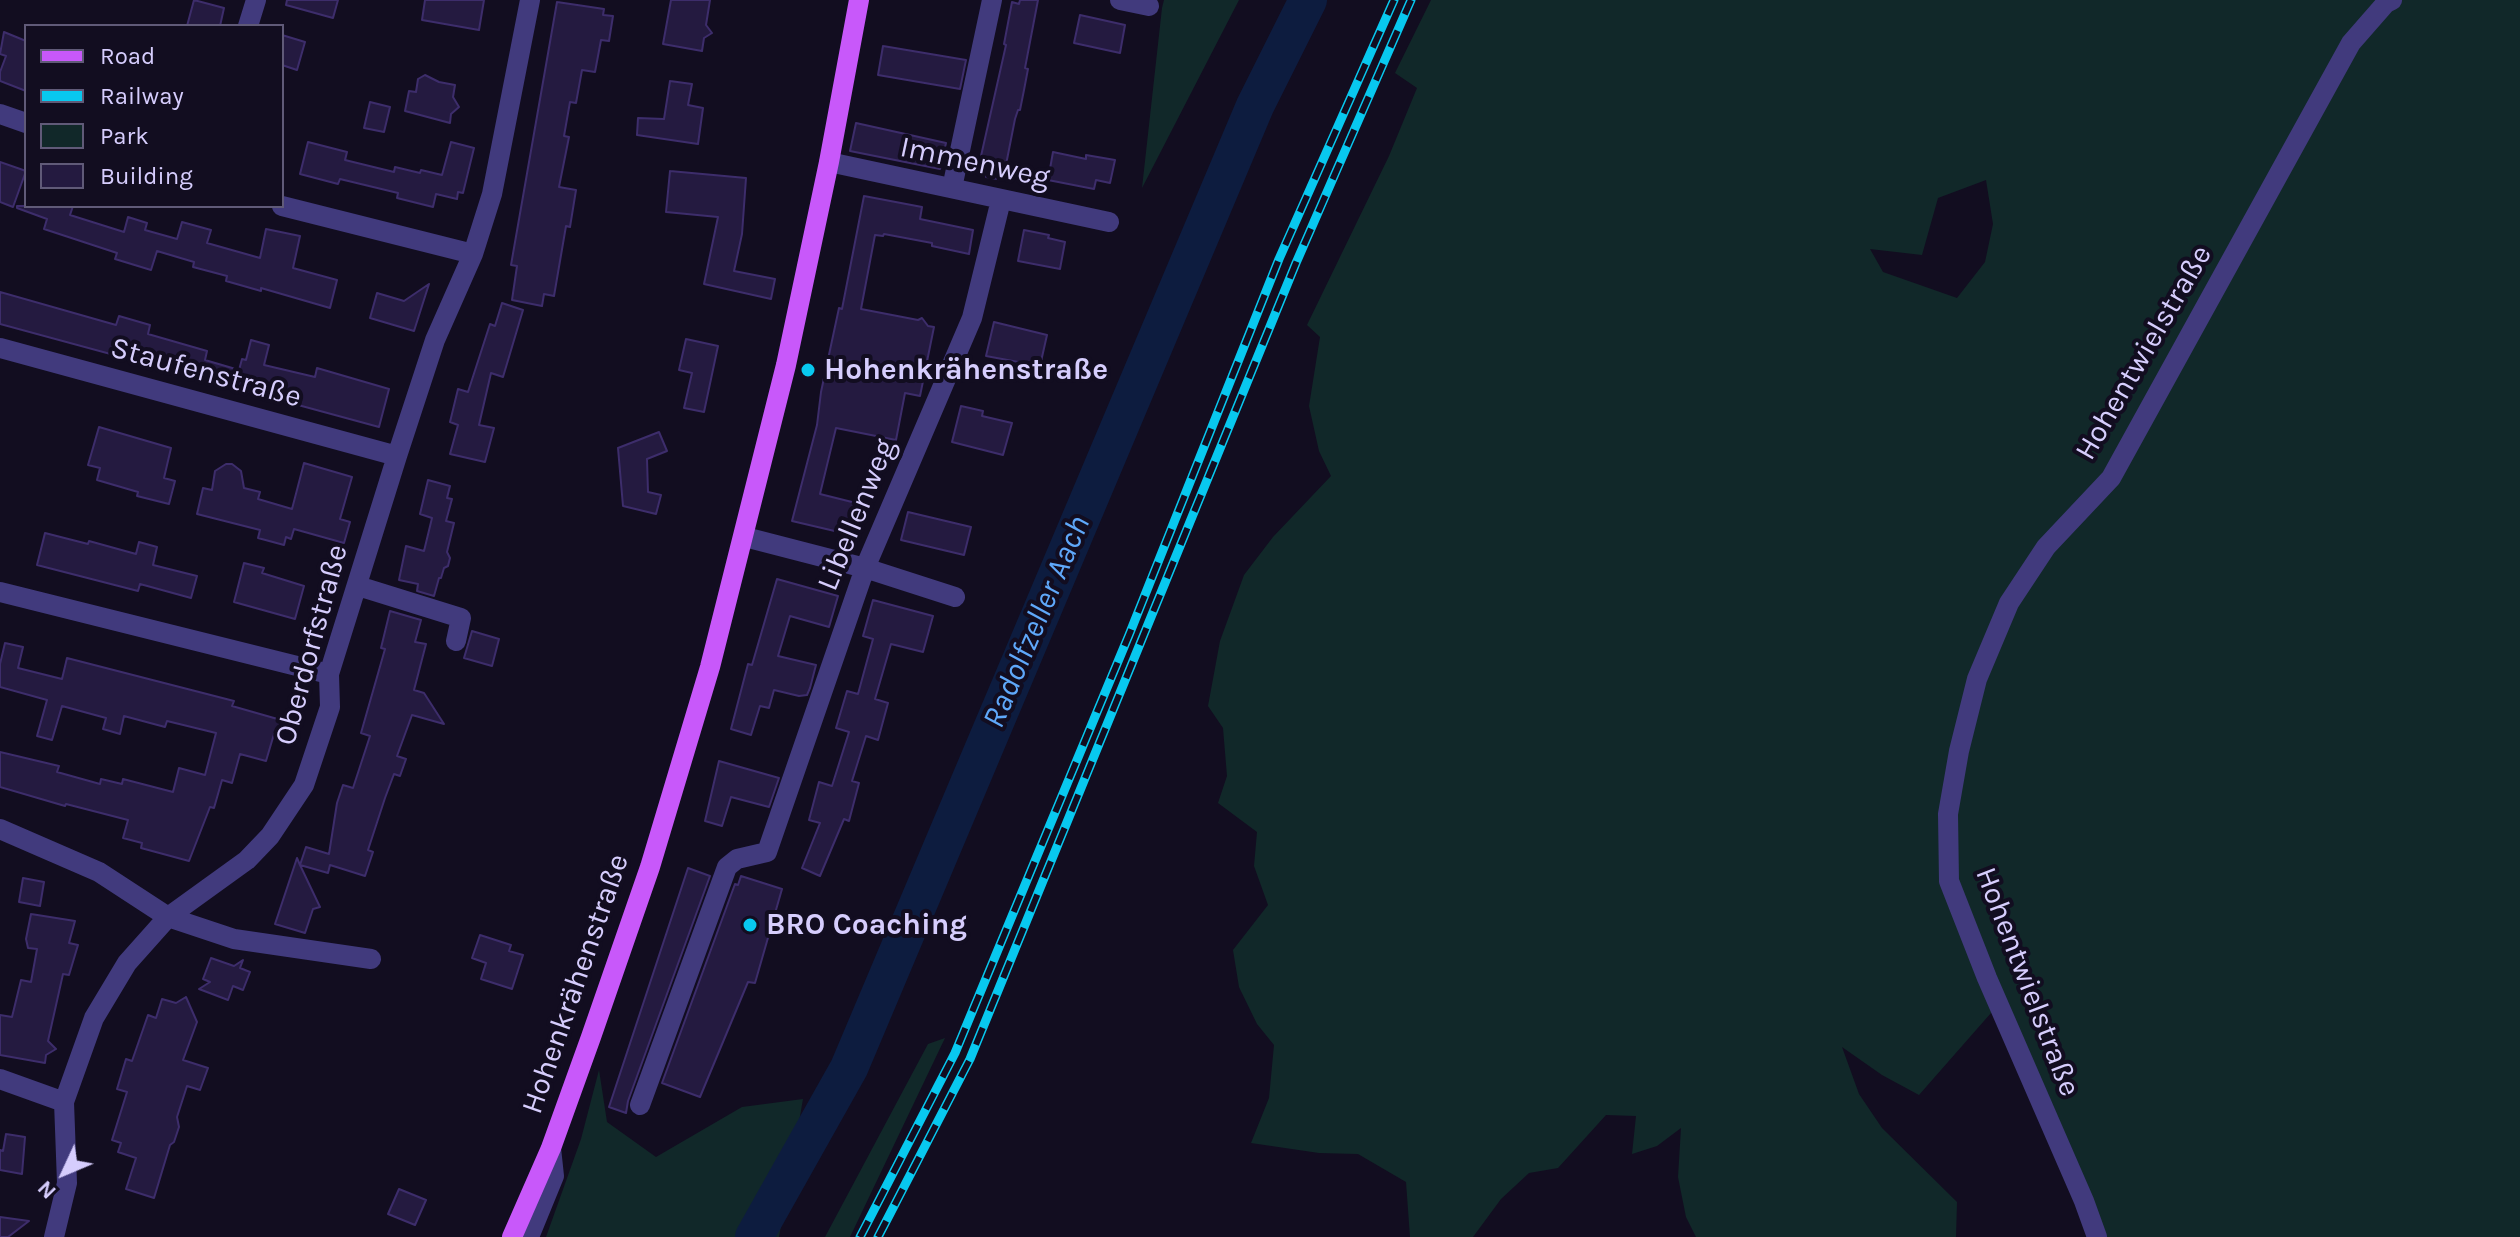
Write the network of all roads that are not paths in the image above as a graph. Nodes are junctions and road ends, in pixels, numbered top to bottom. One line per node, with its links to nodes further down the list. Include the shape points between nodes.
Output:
1 (256, 0): 8 (street)
2 (530, 0): 16 (street, Oberdorfstraße, via 492,194)
3 (859, 0): 11 (main road, Hohenkrähenstraße)
4 (992, 0): 12 (street)
5 (1120, 0): 7 (street)
6 (2392, 0): 36 (street, Hohentwielstraße, via 2351,43 2111,478 2046,547 2009,603 1977,679 1959,751 1948,814 1949,881)
7 (1149, 6)
8 (249, 24)
9 (0, 114): 10 (street)
10 (24, 122)
11 (829, 162): 12 (street, Immenweg); 19 (main road, Hohenkrähenstraße)
12 (952, 188): 13 (street, Immenweg)
13 (1001, 200): 15 (street, Immenweg); 20 (street, Libellenweg, via 972,318)
14 (284, 207): 16 (street)
15 (1109, 222)
16 (473, 254): 18 (street, Oberdorfstraße, via 435,340)
17 (0, 348): 18 (street, Staufenstraße)
18 (397, 456): 21 (street, Oberdorfstraße)
19 (745, 537): 20 (street); 32 (main road, Hohenkrähenstraße, via 650,867)
20 (865, 568): 23 (street); 31 (street, Libellenweg, via 767,852 727,867)
21 (358, 586): 24 (street, via 461,618); 25 (street, Oberdorfstraße)
22 (0, 592): 25 (street)
23 (955, 597)
24 (456, 641)
25 (329, 674): 27 (street, Oberdorfstraße, via 330,707 304,785 247,860)
26 (0, 829): 27 (street, via 99,872)
27 (168, 917): 28 (street, via 234,939); 30 (street, Oberdorfstraße, via 127,963 94,1018)
28 (371, 959)
29 (0, 1079): 30 (street)
30 (64, 1102): 33 (street, Oberdorfstraße, via 67,1183)
31 (640, 1105)
32 (551, 1148): 34 (main road, Hohenkrähenstraße); 35 (street, via 554,1176)
33 (54, 1237)
34 (512, 1237)
35 (529, 1237)
36 (2097, 1237)

